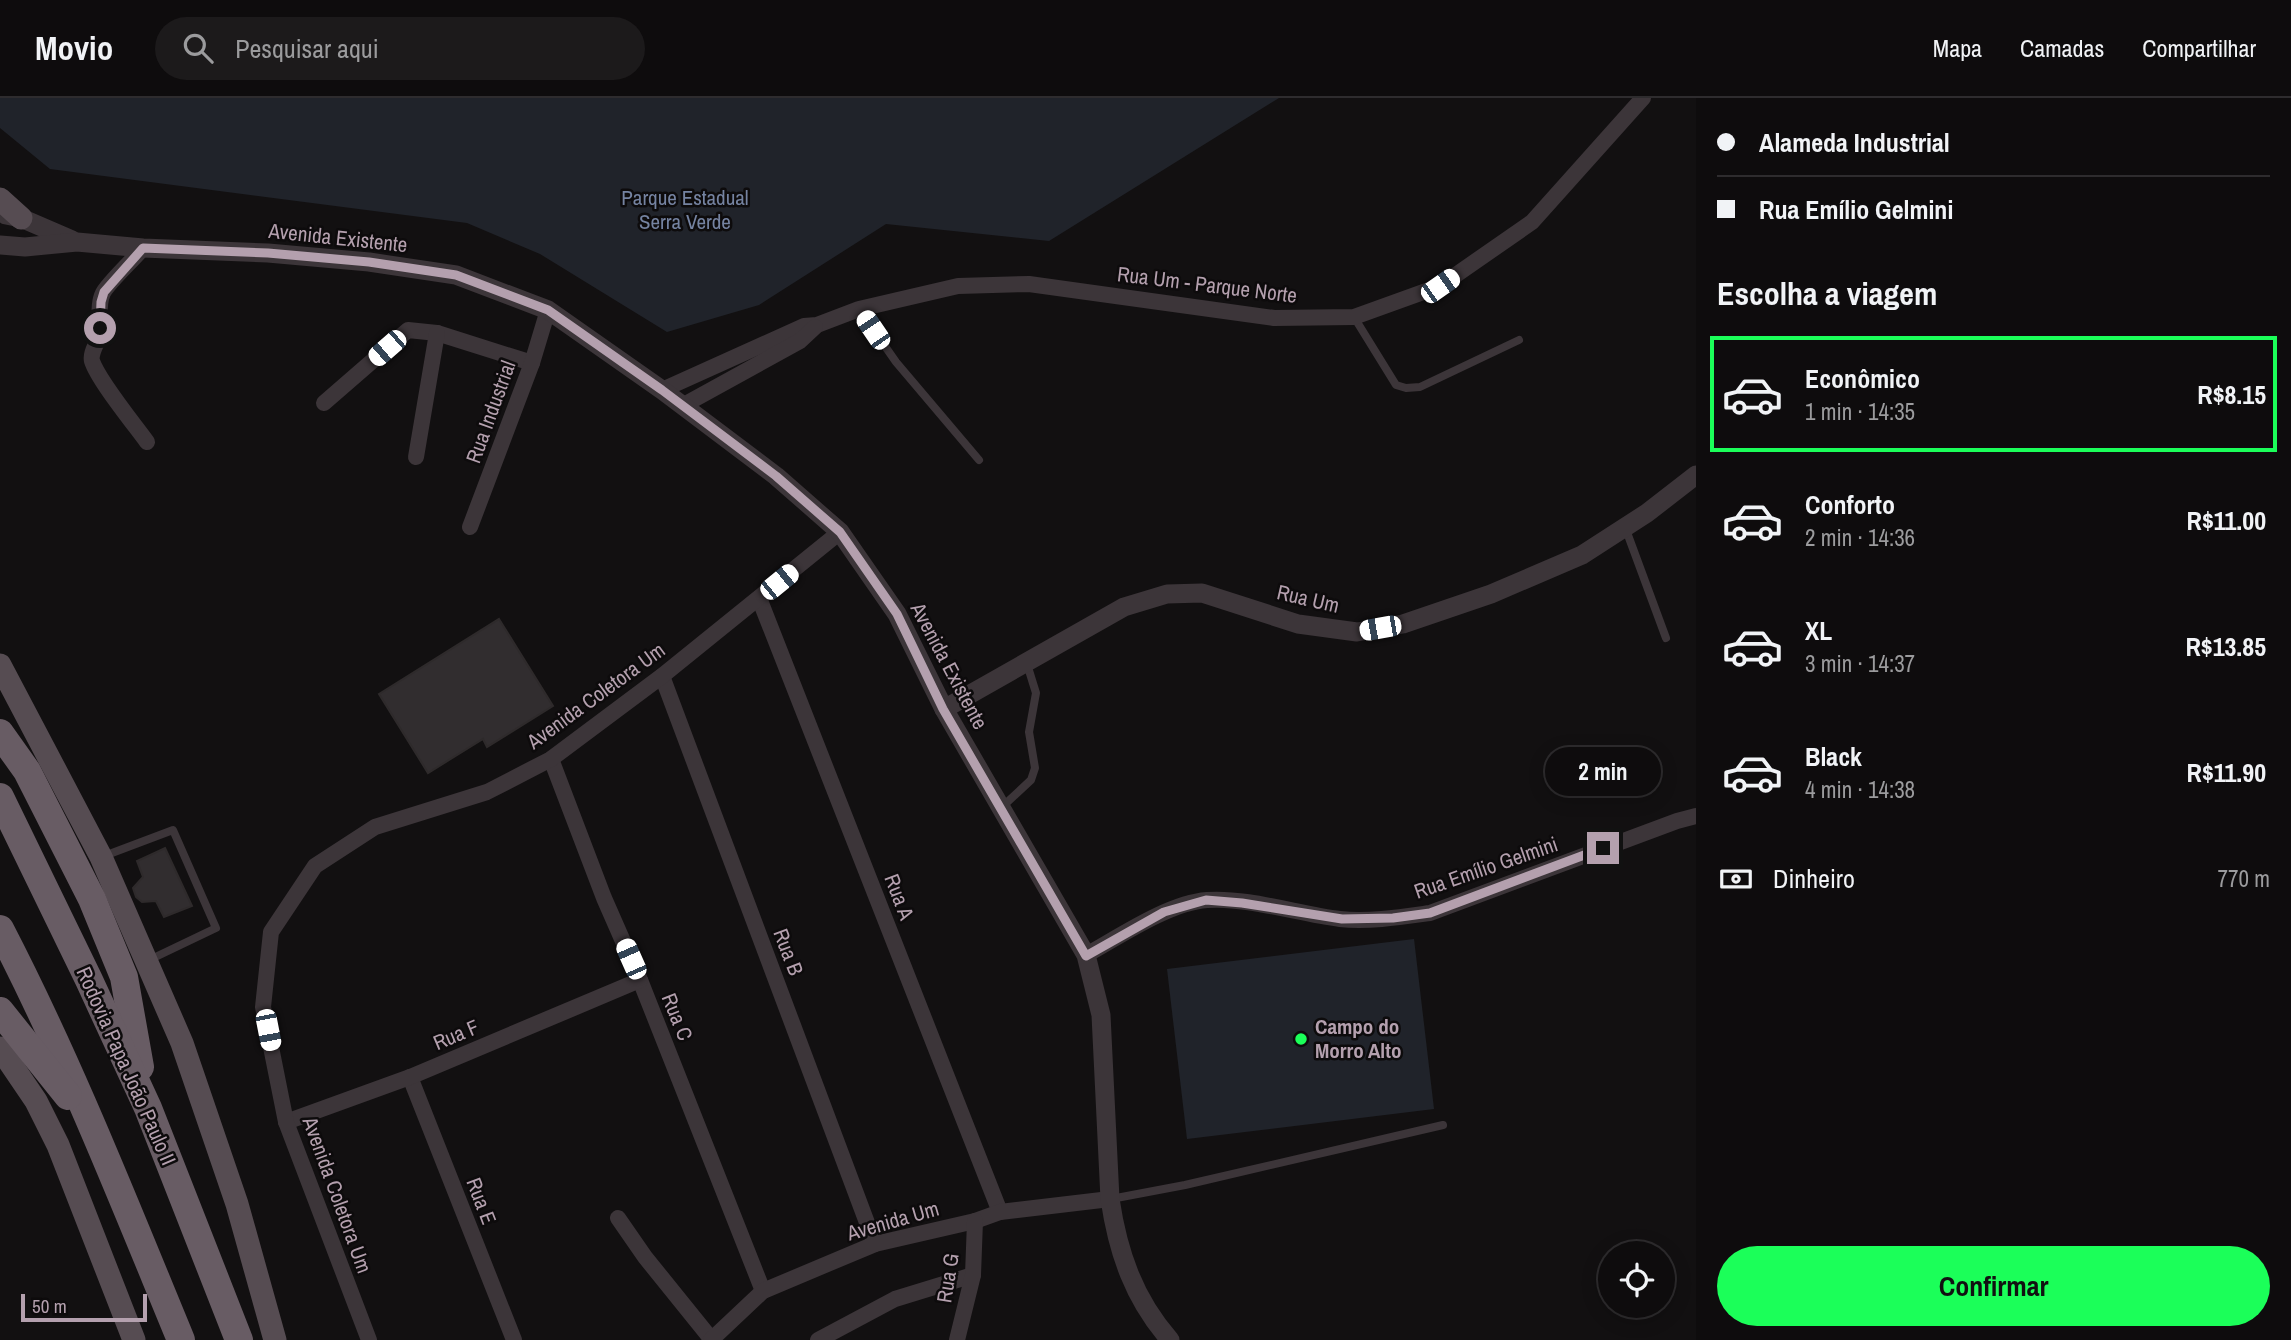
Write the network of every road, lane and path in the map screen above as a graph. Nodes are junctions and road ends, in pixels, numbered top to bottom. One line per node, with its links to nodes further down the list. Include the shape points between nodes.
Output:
1 (1643, 98): 9 (street, Rua Um - Parque Norte, via 1532,222 1440,286)
2 (0, 199): 3 (main road)
3 (10, 216): 4 (street)
4 (76, 242): 5 (street, via 25,247); 6 (street, Avenida Existente)
5 (0, 244)
6 (143, 248): 8 (street, Avenida Existente, via 268,253 456,275); 17 (street, via 104,292 92,361)
7 (859, 309): 9 (street, Rua Um - Parque Norte, via 958,286 1029,284 1274,318); 10 (street, Rua Um - Parque Norte); 19 (lane)
8 (548, 310): 13 (street, Rua Industrial); 14 (street, Avenida Existente)
9 (1354, 317): 12 (lane, via 1396,385 1406,388 1420,387)
10 (817, 325): 14 (street, Rua Um - Parque Norte, via 804,326); 16 (street, Rua Um - Parque Norte, via 800,341)
11 (437, 333): 13 (street); 15 (street, via 408,330); 18 (street)
12 (1519, 340)
13 (532, 363): 21 (street, Rua Industrial)
14 (662, 390): 16 (street, Avenida Existente)
15 (324, 403)
16 (682, 406): 23 (street, Avenida Existente, via 776,476)
17 (147, 442)
18 (415, 457)
19 (979, 460)
20 (1696, 475): 22 (street, Rua Um)
21 (470, 527)
22 (1625, 527): 25 (lane); 26 (street, Rua Um, via 1582,555 1491,594 1403,624 1357,632 1298,624 1202,593 1167,594 1124,607)
23 (840, 532): 24 (street, Avenida Coletora Um); 29 (street, Avenida Existente, via 897,614)
24 (759, 598): 28 (street, Avenida Coletora Um); 48 (street, Rua A)
25 (1667, 638)
26 (1026, 662): 29 (street, Rua Um); 33 (lane, via 1035,693 1029,732 1035,768 1031,780)
27 (0, 665): 35 (main road)
28 (662, 676): 31 (street, Avenida Coletora Um); 51 (street, Rua B)
29 (943, 709): 33 (street, Avenida Existente)
30 (0, 733): 43 (highway, via 27,771 92,899 124,977)
31 (551, 759): 39 (street, Rua C); 44 (street, Avenida Coletora Um, via 487,792 375,827 315,866 271,932 263,1007)
32 (0, 797): 43 (highway, Rodovia Papa João Paulo II)
33 (1000, 807): 37 (street, Avenida Existente)
34 (1696, 816): 37 (street, Rua Emílio Gelmini, via 1430,913 1342,919 1206,900 1164,912)
35 (102, 857): 38 (main road); 38 (lane, via 173,830 216,928)
36 (0, 929): 46 (highway)
37 (1086, 956): 47 (street, Avenida Existente, via 1101,1015)
38 (147, 961): 57 (main road, via 182,1043 237,1204)
39 (640, 980): 42 (street, Rua F); 53 (street, Rua C)
40 (0, 1011): 46 (highway)
41 (0, 1048): 54 (main road, via 36,1101 58,1146)
42 (410, 1077): 44 (street, Rua F); 59 (street, Rua E)
43 (148, 1108): 56 (highway, Rodovia Papa João Paulo II)
44 (286, 1122): 58 (street, Avenida Coletora Um)
45 (1443, 1125): 47 (lane)
46 (93, 1127): 55 (highway)
47 (1110, 1199): 48 (street, Avenida Um); 63 (street, Avenida Existente, via 1114,1228 1134,1290)
48 (1000, 1212): 50 (street, Avenida Um)
49 (618, 1218): 60 (street)
50 (975, 1221): 51 (street, Avenida Um); 52 (street, Rua G)
51 (875, 1244): 53 (street, Avenida Um)
52 (973, 1275): 61 (street, via 895,1299); 62 (street, Rua G)
53 (763, 1291): 60 (street, Avenida Um)
54 (134, 1340)
55 (181, 1340)
56 (239, 1340)
57 (275, 1340)
58 (369, 1340)
59 (514, 1340)
60 (711, 1340)
61 (818, 1340)
62 (957, 1340)
63 (1170, 1340)

